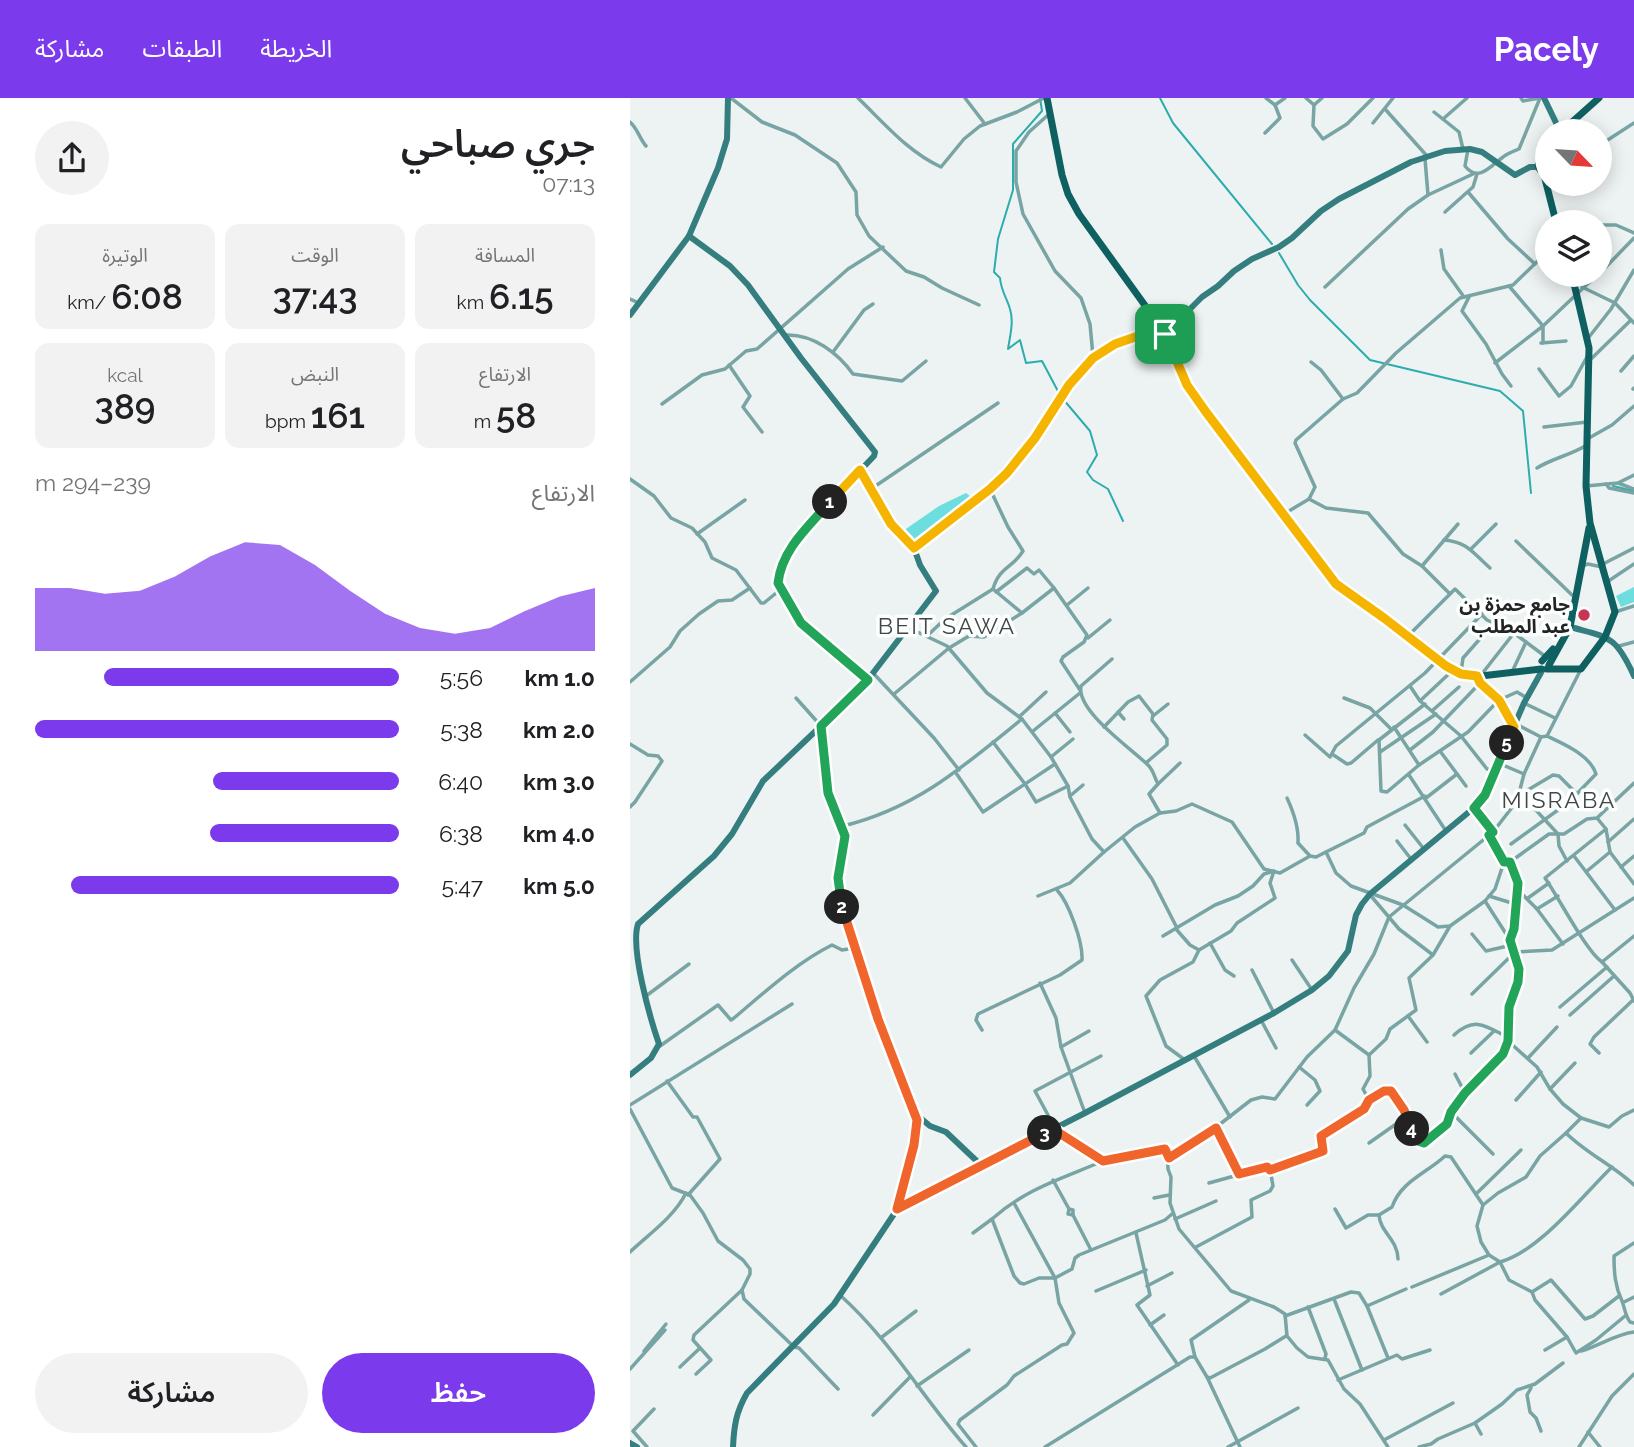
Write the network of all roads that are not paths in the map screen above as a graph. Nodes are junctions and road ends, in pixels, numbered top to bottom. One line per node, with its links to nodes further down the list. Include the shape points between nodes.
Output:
1 (729, 98): 39 (street, via 727,139); 41 (street, via 837,163 856,192 857,215 869,236)
2 (858, 98): 26 (street, via 898,137 941,167 964,139)
3 (965, 98): 26 (street)
4 (1045, 98): 18 (main road); 26 (street)
5 (1266, 98): 15 (street)
6 (1285, 98): 15 (street)
7 (1306, 98): 16 (street)
8 (1322, 98): 16 (street)
9 (1373, 98): 16 (street, via 1324,139 1313,126)
10 (1467, 98): 20 (street)
11 (1521, 98): 12 (street)
12 (1541, 98): 21 (street); 32 (street, via 1519,149)
13 (1599, 98): 22 (main road)
14 (1390, 99): 17 (street)
15 (1275, 105): 27 (street, via 1280,118)
16 (1314, 105)
17 (1385, 109): 24 (street); 31 (street)
18 (1050, 113): 61 (main road, via 1068,194); 68 (street, via 1016,150 1017,182 1023,214 1055,271 1081,298 1090,324)
19 (1434, 113): 20 (street)
20 (1443, 119): 30 (street, via 1459,132)
21 (1554, 119)
22 (1575, 119)
23 (630, 122): 29 (street)
24 (1373, 123)
25 (1634, 123): 28 (street)
26 (985, 124)
27 (1265, 133)
28 (1612, 137)
29 (646, 146)
30 (1466, 149): 31 (street); 32 (street, via 1482,152); 34 (street, via 1465,166)
31 (1426, 157): 36 (street); 61 (street, via 1321,211 1293,238 1234,271)
32 (1496, 163): 33 (street, via 1515,175); 34 (street)
33 (1535, 166)
34 (1475, 174): 35 (street); 36 (street)
35 (1468, 192): 37 (street); 44 (street)
36 (1428, 195): 48 (street, via 1393,221)
37 (1445, 212)
38 (1612, 225): 40 (street)
39 (689, 236): 53 (street); 60 (street, via 739,275)
40 (1634, 236): 43 (street)
41 (883, 247): 56 (street, via 906,271); 60 (street, via 848,269)
42 (1441, 250): 51 (street, via 1444,269)
43 (1612, 259)
44 (1535, 264): 46 (street)
45 (1634, 271): 54 (street)
46 (1509, 286): 50 (street); 59 (street)
47 (1582, 287): 49 (street)
48 (1325, 288)
49 (1580, 289): 54 (street); 59 (street); 63 (main road)
50 (1471, 295): 51 (street); 71 (street, via 1462,311)
51 (1464, 297): 76 (street, via 1396,353 1357,393)
52 (630, 299): 53 (street)
53 (639, 303): 57 (street)
54 (1615, 303): 58 (street); 63 (street)
55 (873, 304): 65 (street)
56 (979, 305)
57 (630, 315)
58 (1632, 321): 67 (street)
59 (1543, 326): 64 (street, via 1542,343); 71 (street)
60 (779, 328): 62 (street); 72 (street, via 757,349 746,351)
61 (1163, 332): 68 (street, via 1115,344); 96 (main road, via 1187,385)
62 (784, 335): 65 (street, via 798,335); 85 (street, via 875,452)
63 (1587, 338): 67 (main road)
64 (1566, 341)
65 (833, 352): 69 (street, via 853,374 897,382)
66 (1634, 356): 74 (street)
67 (1589, 357): 73 (street, via 1559,396); 80 (main road)
68 (1093, 358): 92 (street, via 1031,443)
69 (926, 361)
70 (1311, 362): 76 (street)
71 (1495, 363): 75 (street)
72 (729, 365): 78 (street, via 702,375); 82 (street, via 751,397 743,407)
73 (1539, 369)
74 (1620, 371)
75 (1511, 386)
76 (1343, 400): 94 (street, via 1295,443 1315,487)
77 (998, 403): 91 (street)
78 (662, 404)
79 (1634, 406): 83 (street)
80 (1589, 422): 81 (street); 83 (main road)
81 (1544, 427)
82 (762, 432)
83 (1589, 441): 84 (street); 90 (main road)
84 (1537, 468)
85 (860, 470): 91 (street); 116 (street, via 797,538 780,575)
86 (1634, 475): 88 (street)
87 (630, 480): 100 (street, via 654,496 667,515)
88 (1618, 483): 89 (street); 93 (street)
89 (1606, 484): 90 (street); 93 (street)
90 (1586, 486): 97 (main road)
91 (872, 489): 103 (street, via 891,524)
92 (990, 489): 103 (street); 117 (street, via 1023,551 997,577)
93 (1634, 491)
94 (1310, 499): 96 (street); 108 (street, via 1326,508 1368,513 1403,554)
95 (745, 500): 100 (street)
96 (1282, 515): 131 (main road, via 1336,584)
97 (1590, 523): 106 (main road); 109 (main road)
98 (1458, 524): 101 (street)
99 (1496, 524): 105 (street)
100 (697, 534): 113 (street, via 712,558 736,570)
101 (1444, 540): 105 (street, via 1460,541); 108 (street)
102 (1516, 541): 119 (street)
103 (914, 548): 128 (street, via 936,591)
104 (1634, 548): 109 (street)
105 (1471, 550): 111 (street)
106 (1583, 557): 110 (main road); 119 (main road, via 1575,572)
107 (1634, 564): 112 (street)
108 (1422, 566): 118 (street)
109 (1602, 566): 110 (street); 112 (main road)
110 (1581, 567): 127 (main road)
111 (1490, 568)
112 (1606, 583): 122 (main road)
113 (750, 588): 116 (street, via 764,603); 149 (street, via 699,614)
114 (1054, 588): 117 (street, via 1040,570 1034,574 1027,568); 120 (street); 123 (street)
115 (1088, 588): 120 (street)
116 (781, 589): 148 (street, via 798,619)
117 (995, 591): 123 (street); 130 (street, via 945,619)
118 (1450, 594): 124 (street, via 1455,589); 131 (street)
119 (1572, 595): 127 (main road)
120 (1067, 605): 133 (street)
121 (1634, 606): 122 (street)
122 (1615, 612): 132 (main road)
123 (1022, 614): 137 (street, via 984,637 969,636)
124 (1482, 614): 126 (street); 139 (street)
125 (1110, 620): 133 (street)
126 (1494, 623): 129 (street); 145 (street, via 1463,658)
127 (1569, 627): 132 (street); 140 (main road)
128 (909, 628): 130 (street); 144 (street)
129 (1514, 633): 134 (street); 147 (street)
130 (927, 635): 137 (street)
131 (1408, 636): 139 (main road)
132 (1605, 637): 136 (street); 141 (main road)
133 (1086, 639): 152 (street, via 1061,661)
134 (1526, 642): 140 (street); 143 (street)
135 (1634, 642): 136 (street)
136 (1619, 646): 146 (street)
137 (949, 648): 154 (street); 166 (street, via 987,693)
138 (1112, 659): 152 (street)
139 (1437, 661): 142 (main road); 150 (street)
140 (1545, 665): 141 (main road); 143 (main road); 158 (street)
141 (1581, 669): 168 (street)
142 (1452, 670): 145 (main road); 159 (street)
143 (1512, 673): 147 (main road)
144 (874, 674): 148 (street); 154 (street)
145 (1461, 674): 147 (main road)
146 (1634, 676)
147 (1479, 678): 157 (street); 169 (street)
148 (868, 680): 171 (street)
149 (630, 682)
150 (1410, 687): 159 (street); 164 (street)
151 (1458, 687): 162 (street)
152 (1080, 691): 163 (street); 172 (street)
153 (1046, 692): 166 (street)
154 (894, 694): 194 (street)
155 (796, 698): 171 (street)
156 (1344, 698): 164 (street)
157 (1499, 700): 158 (street, via 1517,692); 170 (street); 177 (street)
158 (1525, 700): 168 (street); 170 (street)
159 (1422, 702): 162 (street); 173 (street)
160 (1168, 704): 165 (street)
161 (1118, 712): 165 (street, via 1139,696); 167 (street); 172 (street)
162 (1434, 712): 169 (street); 179 (street)
163 (1055, 713): 174 (street); 175 (street)
164 (1377, 713): 173 (street); 187 (street)
165 (1153, 717): 189 (street, via 1167,745)
166 (1021, 718): 174 (street); 182 (street)
167 (1124, 719)
168 (1555, 719): 178 (street)
169 (1444, 721): 177 (street); 184 (street)
170 (1515, 725): 178 (street); 191 (street)
171 (821, 726): 217 (street, via 828,793); 257 (street, via 763,781 714,856)
172 (1104, 727): 189 (street)
173 (1393, 728): 179 (street); 181 (street)
174 (1032, 731): 188 (street)
175 (1070, 732)
176 (1305, 735): 187 (street, via 1328,757)
177 (1461, 736): 185 (street); 195 (street)
178 (1544, 736): 196 (street); 205 (street, via 1573,750 1594,768 1591,781)
179 (1402, 738): 184 (street); 186 (street)
180 (1073, 739): 188 (street)
181 (1379, 740): 186 (street); 187 (street, via 1351,763)
182 (993, 743): 194 (street); 199 (street)
183 (630, 744): 210 (street, via 662,761)
184 (1410, 750): 193 (street)
185 (1440, 751): 193 (street); 198 (street)
186 (1380, 752): 197 (street, via 1381,791 1387,792)
187 (1332, 754)
188 (1051, 757): 192 (street)
189 (1146, 763): 201 (street)
190 (1180, 763): 201 (street)
191 (1498, 763): 195 (street); 196 (street)
192 (1055, 764): 199 (street); 203 (street)
193 (1419, 765): 197 (street)
194 (957, 771): 199 (street, via 983,812); 217 (street, via 897,808)
195 (1494, 772): 211 (street)
196 (1524, 774): 206 (street)
197 (1409, 775): 208 (street)
198 (1458, 775): 204 (street); 208 (street)
199 (1025, 783): 203 (street, via 1036,802)
200 (1634, 783): 213 (street)
201 (1158, 784): 212 (street, via 1149,794)
202 (1083, 785): 207 (street)
203 (1068, 786): 207 (street)
204 (1466, 786)
205 (1576, 793): 206 (street, via 1553,775); 215 (street)
206 (1521, 794): 215 (street); 220 (street)
207 (1070, 796): 227 (street, via 1092,839)
208 (1425, 797): 219 (street); 228 (street)
209 (1287, 798): 231 (street, via 1298,843)
210 (630, 807)
211 (1474, 808): 219 (street); 220 (street)
212 (1160, 813): 222 (street); 237 (street, via 1192,804 1232,822 1264,869)
213 (1597, 818): 218 (street); 221 (street)
214 (1634, 819): 224 (street)
215 (1545, 820): 221 (street); 225 (street)
216 (1405, 825): 226 (street)
217 (843, 826): 265 (street, via 838,878)
218 (1606, 829): 224 (street); 230 (street)
219 (1446, 831): 226 (street)
220 (1491, 834): 235 (street); 251 (street)
221 (1558, 834): 234 (street); 235 (street, via 1549,834)
222 (1123, 838): 227 (street); 256 (street, via 1152,879)
223 (1397, 841): 233 (street)
224 (1608, 842): 229 (street)
225 (1511, 845)
226 (1424, 849): 233 (street)
227 (1104, 852): 241 (street)
228 (1326, 852): 231 (street); 243 (street, via 1343,880)
229 (1610, 852): 236 (street); 238 (street)
230 (1574, 855): 234 (street); 238 (street)
231 (1310, 856): 237 (street, via 1280,873)
232 (1634, 856): 236 (street)
233 (1412, 860): 243 (street)
234 (1567, 861): 239 (street, via 1545,878)
235 (1507, 862): 242 (street); 245 (street)
236 (1621, 867): 240 (street)
237 (1274, 871): 256 (street); 262 (street, via 1270,883 1275,898)
238 (1586, 871): 253 (street)
239 (1549, 883): 246 (street); 247 (street)
240 (1634, 884)
241 (1057, 890): 244 (street); 276 (street, via 1065,899 1083,950 1082,960)
242 (1518, 890): 247 (street); 250 (street)
243 (1370, 894): 251 (street); 254 (street); 277 (street, via 1356,915 1348,951)
244 (1038, 896)
245 (1489, 896): 249 (street); 250 (street)
246 (1558, 896): 252 (street); 258 (street)
247 (1528, 898): 252 (street)
248 (1634, 898): 253 (street)
249 (1485, 901): 255 (street); 263 (street)
250 (1516, 904): 263 (street)
251 (1403, 905): 254 (street); 255 (street, via 1437,927)
252 (1537, 909): 264 (street)
253 (1615, 910): 258 (street)
254 (1389, 917): 268 (street); 289 (street)
255 (1450, 926): 268 (street)
256 (1177, 929): 260 (street); 266 (street)
257 (632, 930): 279 (street)
258 (1581, 933): 264 (street); 270 (street)
259 (1472, 934): 263 (street, via 1486,951)
260 (1163, 936)
261 (1634, 936): 270 (street)
262 (1210, 943): 266 (street); 274 (street, via 1225,971)
263 (1511, 943): 267 (street)
264 (1563, 944): 267 (street, via 1552,950)
265 (856, 948): 295 (street, via 842,950 832,945 816,953 731,1020 718,1005); 321 (street)
266 (1199, 950): 304 (street, via 1193,962 1160,979 1146,996 1166,1046)
267 (1515, 952): 278 (street); 293 (street, via 1518,982 1509,1007)
268 (1433, 955): 285 (street, via 1409,978 1416,1007)
269 (1292, 960): 277 (street)
270 (1602, 962): 272 (street)
271 (689, 964): 279 (street)
272 (1607, 967): 275 (street); 282 (street)
273 (1252, 970): 283 (street)
274 (1234, 976)
275 (1614, 976): 280 (street); 284 (street)
276 (1040, 984): 288 (street, via 978,1014); 296 (street, via 1056,1018)
277 (1312, 990): 283 (street)
278 (1472, 994)
279 (645, 998): 295 (street)
280 (1634, 1000): 299 (street, via 1594,1037 1590,1044)
281 (792, 1004): 311 (street)
282 (1560, 1007)
283 (1274, 1013): 286 (street)
284 (1570, 1015)
285 (1408, 1016): 294 (street); 301 (street, via 1390,1029)
286 (1261, 1020): 297 (street); 300 (street)
287 (1557, 1027): 303 (street)
288 (982, 1030)
289 (1335, 1030): 301 (street); 306 (street)
290 (1089, 1031): 296 (street)
291 (1494, 1031): 292 (street, via 1473,1023); 293 (street); 298 (street)
292 (1454, 1035)
293 (1507, 1039): 303 (street); 313 (street, via 1503,1054)
294 (1427, 1042)
295 (658, 1047): 310 (street)
296 (1061, 1047): 307 (street)
297 (1276, 1048)
298 (1471, 1053)
299 (1599, 1053)
300 (1194, 1055): 304 (street); 322 (street)
301 (1369, 1055): 314 (street, via 1370,1076 1363,1088)
302 (1101, 1056): 307 (street)
303 (1528, 1058): 308 (street)
304 (1185, 1060): 320 (street)
305 (1575, 1063): 312 (street)
306 (1299, 1068): 316 (street, via 1315,1080 1320,1091); 322 (street, via 1275,1099 1251,1100)
307 (1071, 1072): 320 (street); 325 (street, via 1035,1091)
308 (1541, 1072): 312 (street); 315 (street)
309 (1455, 1073): 313 (street)
310 (630, 1075)
311 (667, 1081): 317 (street); 340 (street, via 692,1117 697,1117 720,1159)
312 (1550, 1089): 324 (street)
313 (1465, 1093): 319 (street)
314 (1369, 1100): 323 (street, via 1389,1090); 335 (street, via 1364,1109 1321,1136 1323,1151)
315 (1516, 1100)
316 (1307, 1105)
317 (630, 1107): 340 (street, via 673,1188)
318 (1634, 1110): 324 (street, via 1609,1127)
319 (1451, 1112): 323 (street, via 1447,1124 1424,1143 1418,1141); 330 (street)
320 (1085, 1113): 325 (street)
321 (916, 1115): 333 (street, via 946,1132); 347 (street, via 918,1126)
322 (1230, 1117): 326 (street)
323 (1406, 1117): 328 (street)
324 (1581, 1118): 327 (street)
325 (1054, 1128): 332 (street); 333 (street)
326 (1216, 1128): 331 (street); 336 (street)
327 (1566, 1133): 334 (street); 346 (street, via 1540,1156 1526,1177)
328 (1369, 1143)
329 (1521, 1150): 341 (street)
330 (1493, 1154)
331 (1169, 1158): 332 (street, via 1165,1149); 342 (street)
332 (1103, 1161): 337 (street)
333 (982, 1166): 347 (street)
334 (1612, 1167): 339 (street); 361 (street, via 1549,1232)
335 (1270, 1170): 336 (street); 356 (street, via 1273,1186 1251,1200 1252,1217)
336 (1239, 1174): 338 (street)
337 (1053, 1180): 345 (street); 357 (street)
338 (1209, 1184)
339 (1634, 1185)
340 (687, 1194): 358 (street); 368 (street, via 718,1241 750,1269)
341 (1476, 1194): 346 (street); 350 (street, via 1451,1157 1445,1156 1396,1194 1392,1207)
342 (1169, 1195): 343 (street); 349 (street)
343 (1154, 1198)
344 (1216, 1201): 352 (street)
345 (1014, 1203): 351 (street); 364 (street)
346 (1483, 1205): 359 (street, via 1477,1226)
347 (897, 1209): 372 (street)
348 (1335, 1209): 350 (street, via 1346,1228)
349 (1173, 1213): 352 (street); 354 (street)
350 (1379, 1214): 360 (street, via 1380,1224 1398,1249)
351 (992, 1219): 353 (street); 364 (street, via 1020,1283)
352 (1175, 1219): 356 (street)
353 (972, 1233)
354 (1136, 1233): 357 (street); 362 (street)
355 (1634, 1243): 373 (street, via 1614,1256)
356 (1195, 1248): 375 (street, via 1231,1291)
357 (1091, 1250): 364 (street, via 1075,1258 1072,1269)
358 (630, 1252)
359 (1489, 1255): 361 (street); 366 (street)
360 (1398, 1259)
361 (1500, 1262): 370 (street, via 1509,1280); 371 (street)
362 (1146, 1270): 365 (street); 369 (street)
363 (1172, 1273): 365 (street)
364 (1055, 1278): 431 (street, via 1059,1303 1074,1333 1067,1344 1014,1376 960,1420 960,1428)
365 (1147, 1286): 386 (street, via 1150,1295 1137,1305)
366 (1412, 1287)
367 (1406, 1289): 378 (street)
368 (742, 1290): 392 (street, via 744,1299); 393 (street, via 694,1335)
369 (1096, 1291)
370 (1532, 1292): 373 (street, via 1551,1280 1585,1318); 391 (street)
371 (1441, 1294)
372 (841, 1296): 390 (street); 392 (street)
373 (1619, 1296): 377 (street)
374 (1634, 1297): 377 (street)
375 (1250, 1299): 382 (street); 399 (street, via 1191,1340)
376 (1334, 1299): 378 (street, via 1356,1291); 379 (street); 406 (street)
377 (1623, 1303): 383 (street)
378 (1367, 1306): 401 (street)
379 (1308, 1307): 382 (street); 400 (street)
380 (916, 1311): 390 (street)
381 (1164, 1315): 386 (street)
382 (1285, 1316): 389 (street)
383 (1625, 1316): 384 (street); 398 (street)
384 (1634, 1323)
385 (666, 1324): 397 (street)
386 (1150, 1325): 403 (street)
387 (665, 1330): 397 (street)
388 (1634, 1332): 398 (street)
389 (1287, 1336): 400 (street, via 1308,1357); 410 (street)
390 (882, 1337): 409 (street)
391 (1567, 1337): 396 (street); 398 (street)
392 (794, 1347): 414 (street); 429 (street, via 742,1401)
393 (700, 1348): 404 (street); 407 (street, via 711,1360)
394 (969, 1350): 413 (street)
395 (1430, 1350): 401 (street, via 1402,1359 1396,1355)
396 (1545, 1350)
397 (643, 1353): 405 (street)
398 (1576, 1353)
399 (1195, 1357): 403 (street); 410 (street)
400 (1325, 1357): 411 (street)
401 (1388, 1358): 406 (street)
402 (1563, 1363): 412 (street)
403 (1178, 1365): 432 (street)
404 (680, 1367)
405 (630, 1369)
406 (1362, 1370): 411 (street)
407 (696, 1374)
408 (1634, 1374): 422 (street, via 1612,1396)
409 (910, 1377): 413 (street); 418 (street)
410 (1207, 1377): 425 (street)
411 (1338, 1380): 424 (street)
412 (1535, 1384): 419 (street, via 1517,1390); 421 (street, via 1527,1395)
413 (917, 1386): 430 (street)
414 (838, 1389)
415 (1453, 1403): 424 (street)
416 (1298, 1408): 425 (street)
417 (654, 1409): 420 (street)
418 (873, 1415)
419 (1475, 1423): 423 (street); 436 (street)
420 (631, 1429): 428 (street)
421 (1541, 1432)
422 (1588, 1432): 437 (street); 438 (street)
423 (1481, 1434)
424 (1384, 1440): 435 (street)
425 (1237, 1442): 433 (street); 434 (street)
426 (630, 1443): 427 (street)
427 (637, 1447)
428 (647, 1447)
429 (733, 1447)
430 (966, 1447)
431 (976, 1447)
432 (1045, 1447)
433 (1228, 1447)
434 (1240, 1447)
435 (1388, 1447)
436 (1419, 1447)
437 (1579, 1447)
438 (1600, 1447)

